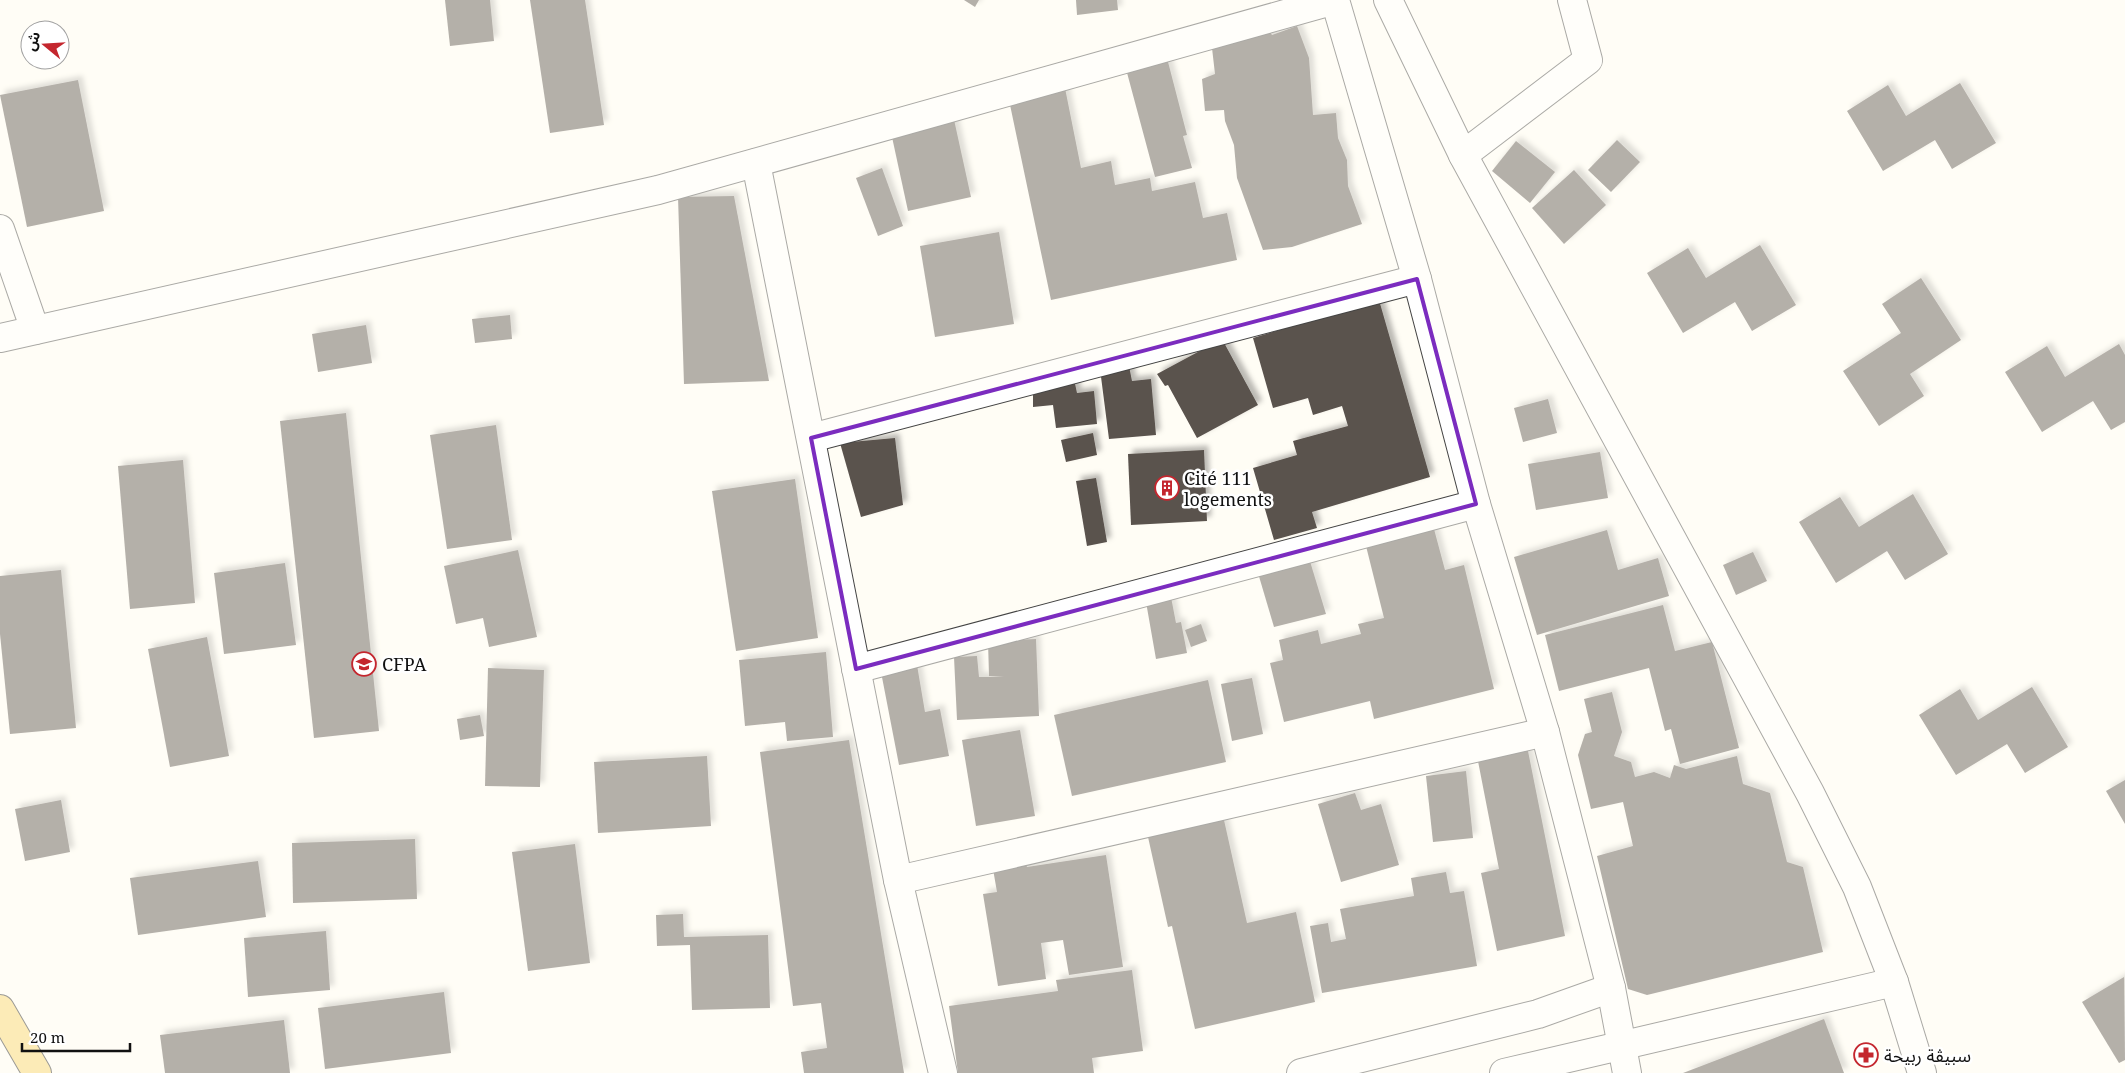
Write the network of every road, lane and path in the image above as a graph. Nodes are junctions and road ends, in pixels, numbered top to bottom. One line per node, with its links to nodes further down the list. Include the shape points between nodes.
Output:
1 (1335, 0): 5 (street); 7 (street)
2 (1388, 0): 4 (street)
3 (1572, 0): 4 (street, via 1588,60)
4 (1463, 155): 15 (street, via 1810,793 1857,886)
5 (756, 163): 8 (street, via 658,190); 10 (street)
6 (0, 229): 8 (street)
7 (1417, 279): 10 (street); 11 (street)
8 (35, 330): 9 (street)
9 (0, 338)
10 (810, 438): 12 (street)
11 (1476, 504): 12 (street); 13 (street)
12 (856, 669): 14 (street)
13 (1545, 732): 14 (street); 16 (street)
14 (898, 880): 20 (street)
15 (1894, 982): 18 (street); 24 (street)
16 (1611, 988): 18 (street); 21 (street, via 1538,1014)
17 (0, 1009): 19 (main road)
18 (1622, 1045): 22 (street); 23 (street)
19 (37, 1073)
20 (943, 1073)
21 (1301, 1073)
22 (1504, 1073)
23 (1627, 1073)
24 (1922, 1073)

